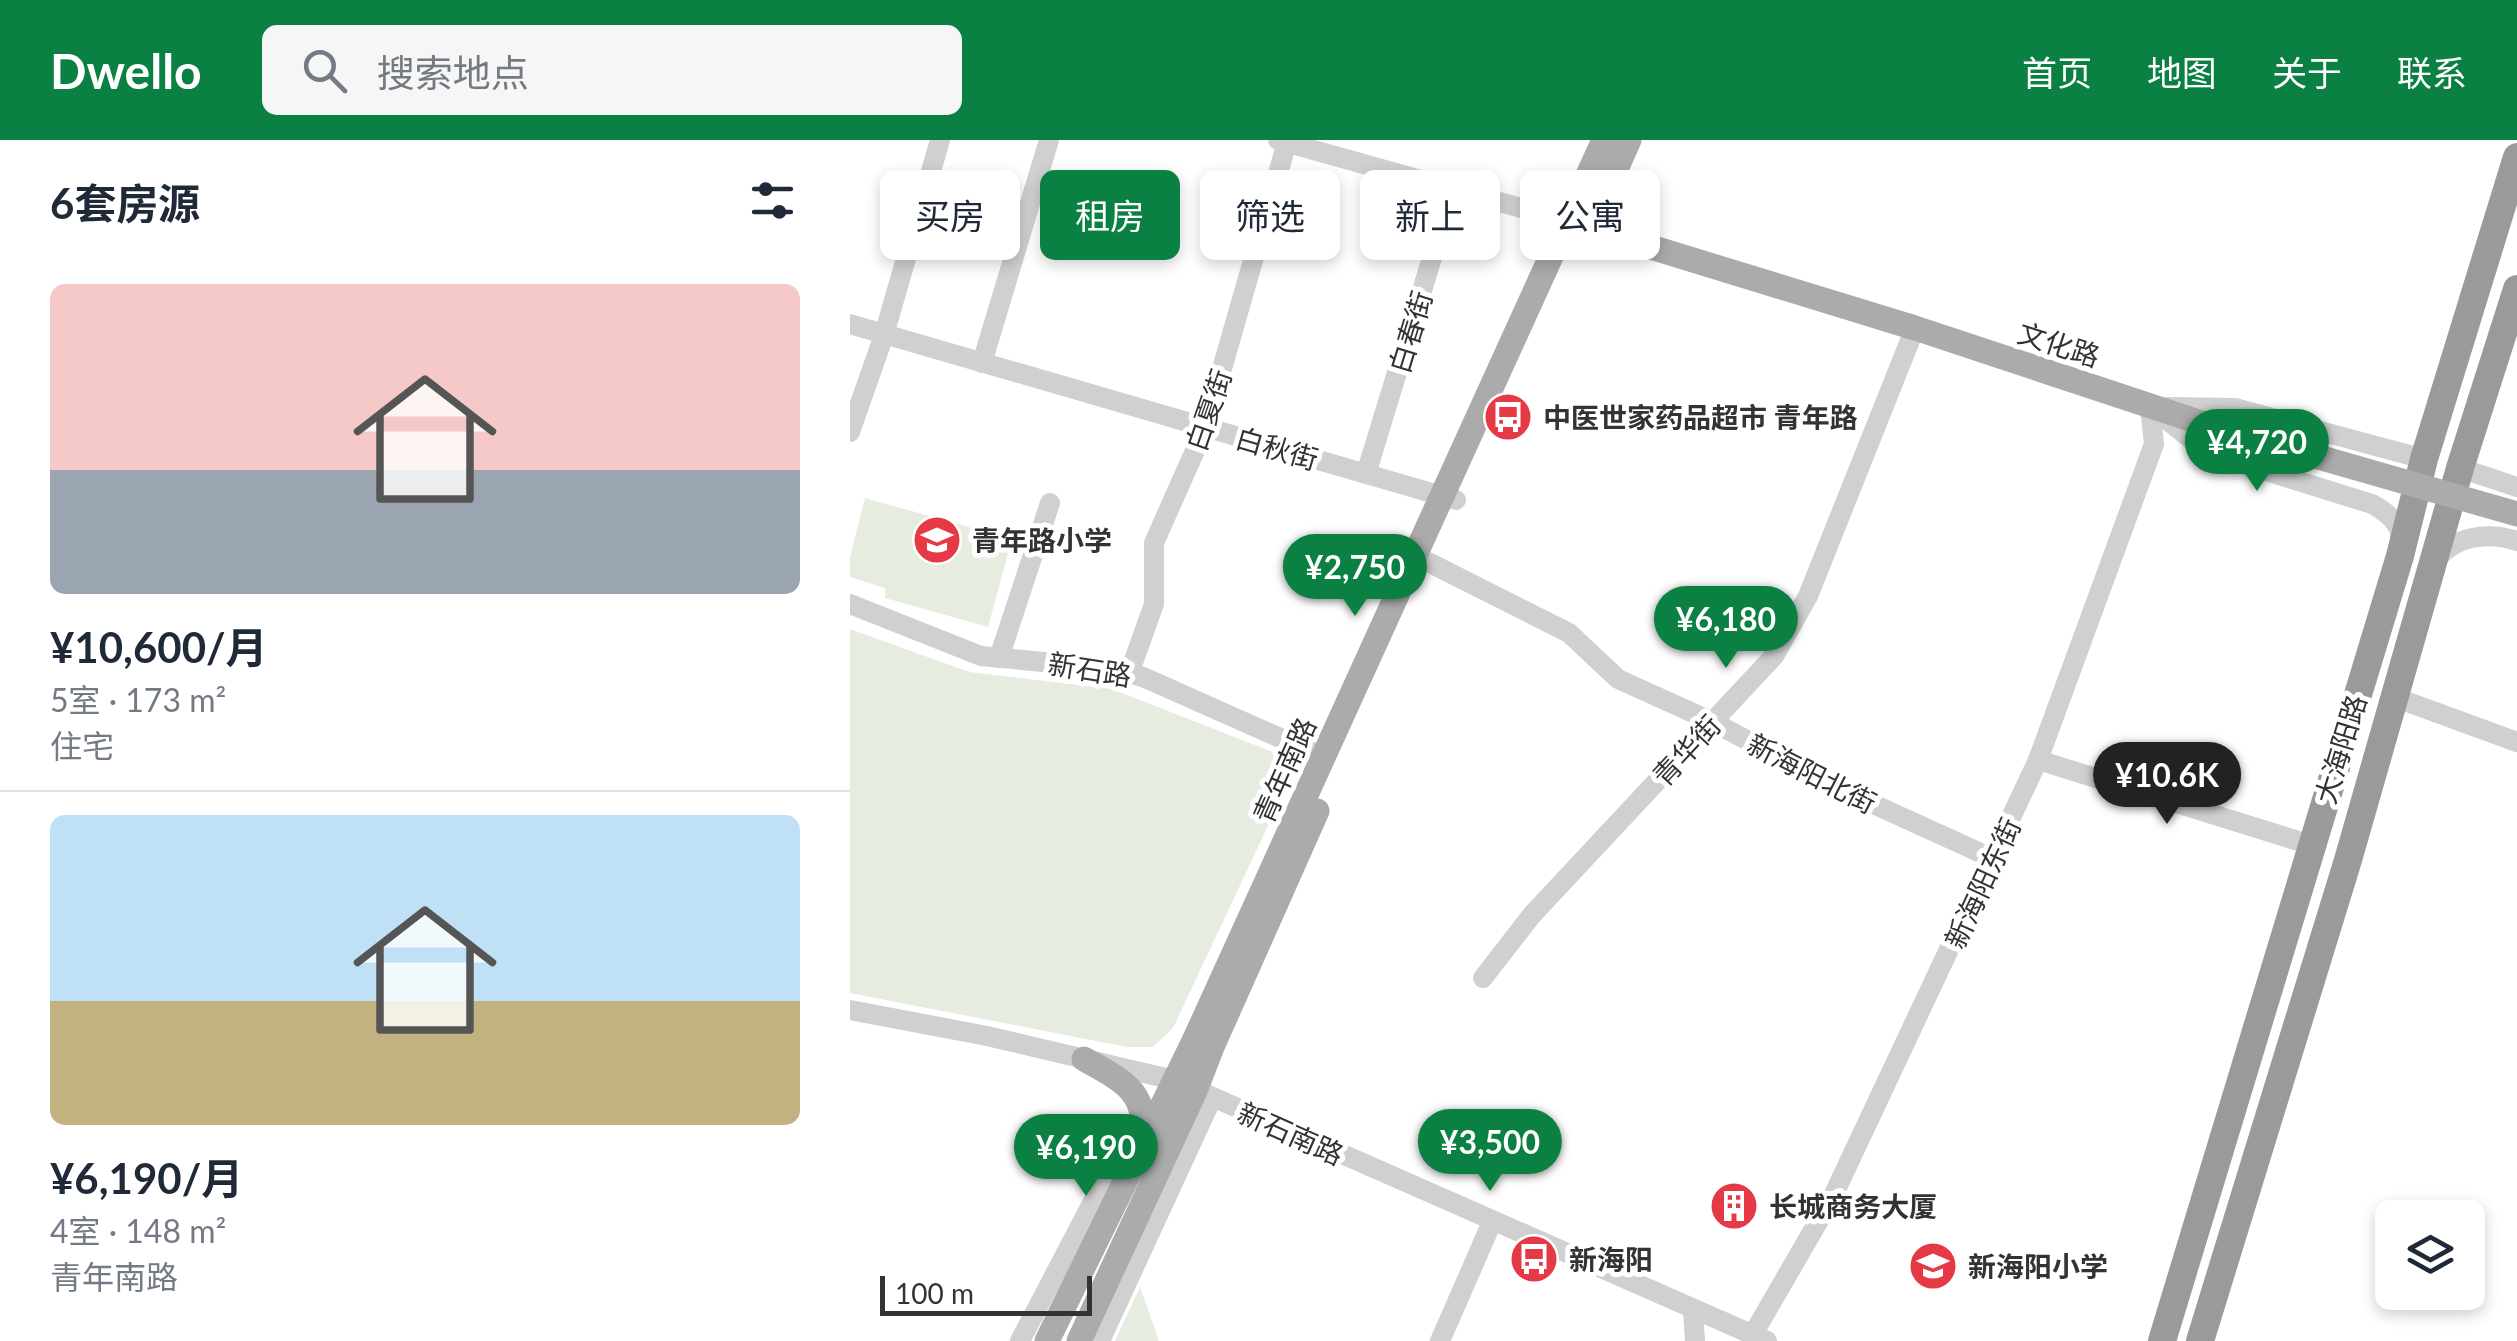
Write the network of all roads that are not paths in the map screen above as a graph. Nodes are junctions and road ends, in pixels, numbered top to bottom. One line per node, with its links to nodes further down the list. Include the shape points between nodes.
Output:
1 (940, 140): 16 (street)
2 (1049, 140): 17 (street)
3 (1604, 140): 8 (main road)
4 (1629, 140): 9 (main road)
5 (1282, 141): 7 (street); 19 (street, 白夏街)
6 (2517, 157): 21 (highway, 大海阳路)
7 (1385, 170)
8 (1594, 170)
9 (1616, 170)
10 (1660, 250): 15 (main road, 文化路)
11 (1431, 260): 23 (street, 白春街)
12 (1559, 260): 25 (main road, 青年南路)
13 (2517, 288): 22 (highway, 大海阳路)
14 (850, 324): 16 (street, 白秋街)
15 (1915, 328): 18 (main road, 文化路); 36 (street, 青华街, via 1808,596 1774,656)
16 (884, 334): 17 (street, 白秋街); 20 (street)
17 (982, 363): 19 (street, 白秋街)
18 (2150, 407): 21 (street, via 2235,408); 27 (main road, 文化路, bridge); 29 (street, via 2208,453 2385,511 2401,534); 39 (street, 新海阳东街, via 2154,444)
19 (1206, 428): 23 (street, 白秋街); 34 (street, 白夏街, via 1154,543 1154,604)
20 (850, 432)
21 (2424, 458): 29 (highway, 大海阳路)
22 (2460, 468): 24 (street); 31 (highway, 大海阳路)
23 (1366, 474): 25 (street, 白秋街)
24 (2517, 487)
25 (1449, 498): 30 (main road, 青年南路); 38 (main road, 青年南路)
26 (1050, 503): 33 (street)
27 (2517, 514)
28 (2517, 541): 31 (street, via 2491,535 2461,540)
29 (2400, 556): 40 (highway, 大海阳路)
30 (1428, 562): 36 (street, 新海阳北街, via 1569,633 1618,679); 45 (main road, 青年南路, via 1212,1046)
31 (2433, 564): 35 (highway, 大海阳路)
32 (850, 604): 33 (street, 新石路)
33 (999, 658): 34 (street, 新石路)
34 (1129, 674): 38 (street, 新石路)
35 (2394, 697): 37 (street); 56 (highway, 大海阳路)
36 (1712, 722): 41 (street, 新海阳北街); 42 (street, 青华街, via 1531,916)
37 (2517, 742)
38 (1323, 757): 45 (main road, 青年南路)
39 (2038, 760): 40 (street); 41 (street, 新海阳东街)
40 (2310, 846): 55 (highway, 大海阳路)
41 (1994, 859): 48 (street, 新海阳东街)
42 (1483, 978)
43 (850, 1010): 44 (street, 新石南路)
44 (1084, 1058): 45 (street, 新石南路); 45 (main road, via 1140,1101)
45 (1178, 1097): 46 (street, 新石南路); 49 (street, via 1133,1126); 50 (main road, 青年南路, via 1140,1150); 51 (main road, 青年南路); 52 (street)
46 (1492, 1222): 47 (street, 新石南路); 53 (street)
47 (1693, 1310): 48 (street, 新石南路); 54 (street)
48 (1760, 1339)
49 (1020, 1341)
50 (1047, 1341)
51 (1079, 1341)
52 (1100, 1341)
53 (1440, 1341)
54 (1696, 1341)
55 (2162, 1341)
56 (2200, 1341)

